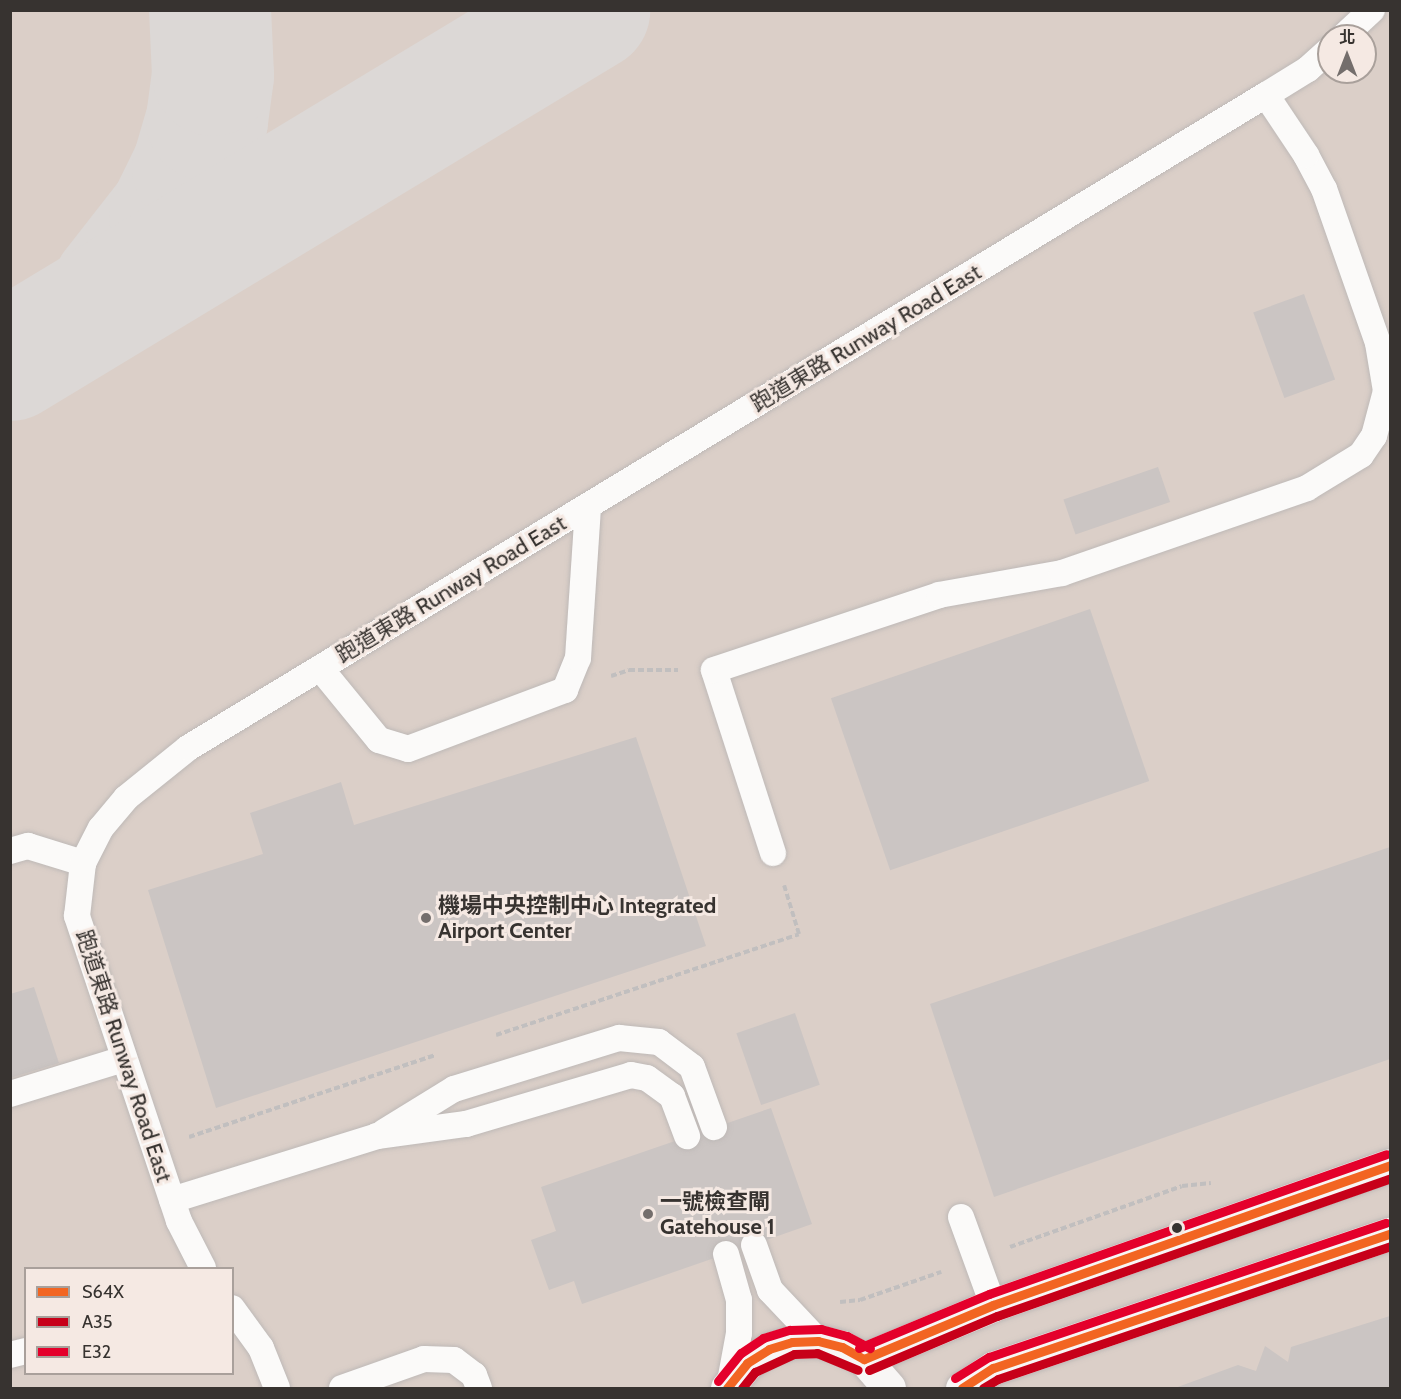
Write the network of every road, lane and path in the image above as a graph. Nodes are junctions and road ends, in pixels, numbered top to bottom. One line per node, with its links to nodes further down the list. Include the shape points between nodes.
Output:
1 (1372, 10): 2 (lane)
2 (1357, 24)
3 (1317, 61): 4 (lane, 跑道東路 Runway Road East)
4 (1266, 95): 5 (lane, via 1324,189 1378,343); 6 (lane, 跑道東路 Runway Road East)
5 (1386, 416): 8 (lane, via 1361,455 1307,488 1062,573 939,595)
6 (588, 506): 7 (lane, 跑道東路 Runway Road East); 9 (lane, via 578,658)
7 (320, 668): 9 (lane, via 379,740 408,749); 12 (lane, 跑道東路 Runway Road East, via 154,772 101,828)
8 (714, 670): 9 (path, via 629,670); 11 (lane)
9 (565, 690)
10 (10, 851): 12 (lane, via 28,846)
11 (773, 853): 13 (path, via 799,934)
12 (83, 864): 15 (lane, 跑道東路 Runway Road East, via 78,916)
13 (486, 1038)
14 (441, 1053): 20 (path)
15 (124, 1059): 16 (lane); 22 (lane, 跑道東路 Runway Road East)
16 (10, 1094)
17 (714, 1128): 18 (lane, 跑道東路 Runway Road East, via 692,1067 659,1042 619,1038 454,1089)
18 (376, 1136): 19 (lane, 跑道東路 Runway Road East, via 466,1125 631,1075 647,1078 672,1096); 22 (lane, 跑道東路 Runway Road East)
19 (687, 1136)
20 (184, 1139)
21 (1390, 1165): 28 (street)
22 (172, 1200): 27 (lane)
23 (961, 1217): 28 (lane)
24 (1390, 1234): 37 (street, via 993,1368)
25 (754, 1245): 30 (lane, via 770,1290)
26 (726, 1254): 32 (lane, via 739,1300 739,1333)
27 (202, 1267)
28 (993, 1305): 31 (street)
29 (234, 1311): 33 (lane, via 261,1348)
30 (818, 1341): 31 (street, via 842,1347); 32 (street, via 792,1341 769,1349 747,1363)
31 (864, 1359): 36 (street)
32 (729, 1385)
33 (277, 1389)
34 (342, 1389): 35 (lane, via 424,1359 454,1360 474,1375)
35 (479, 1389)
36 (889, 1389)
37 (962, 1389)

